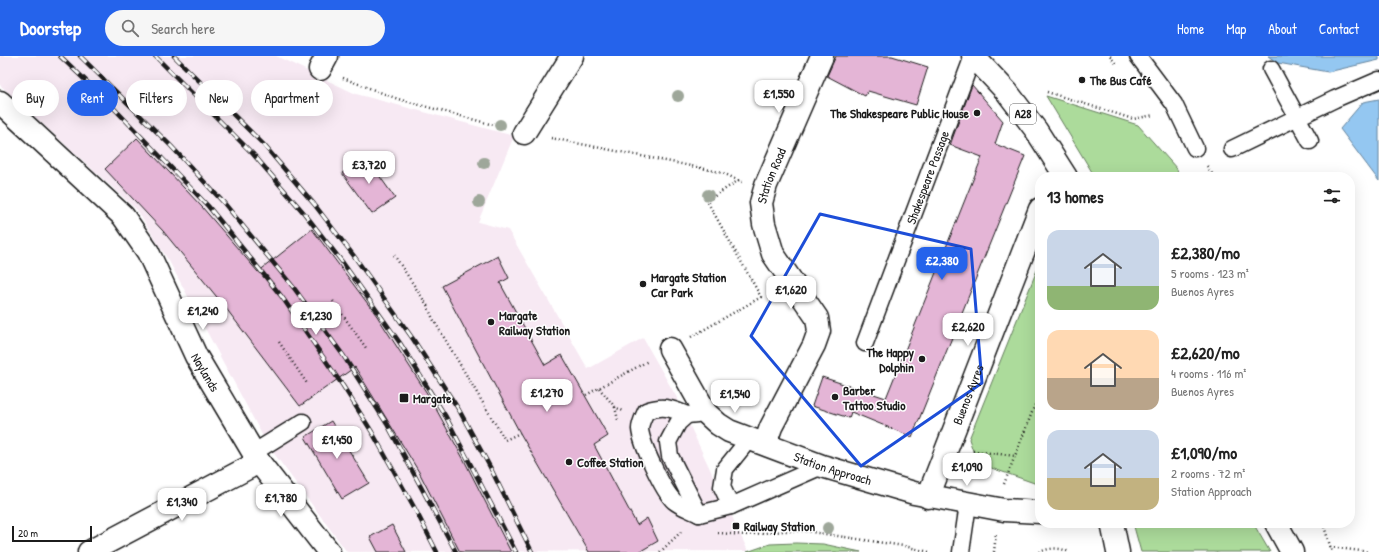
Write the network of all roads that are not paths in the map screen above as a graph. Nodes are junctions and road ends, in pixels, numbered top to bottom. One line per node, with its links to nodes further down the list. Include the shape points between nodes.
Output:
1 (572, 56): 9 (main road)
2 (822, 56): 19 (main road, Station Road, via 761,202 764,224 773,254 817,318 819,331 771,427)
3 (973, 56): 13 (main road, A28, via 1036,130); 15 (lane, Shakespeare Passage)
4 (1138, 56): 11 (lane, via 1174,104)
5 (1271, 69): 8 (lane)
6 (1379, 80): 8 (lane)
7 (0, 102): 20 (main road, Naylands, via 123,216 148,252 196,356)
8 (1297, 118): 10 (lane); 12 (lane)
9 (524, 133)
10 (1310, 141)
11 (1195, 148)
12 (1232, 150)
13 (1063, 172)
14 (1035, 229): 22 (main road, Buenos Ayres)
15 (865, 343)
16 (670, 349): 17 (main road, Station Approach)
17 (696, 414): 19 (main road, Station Approach, via 729,431); 26 (lane, via 678,423 668,442 670,456); 26 (lane, via 657,407 646,411 640,429 658,478 674,501)
18 (303, 422): 20 (lane)
19 (757, 441): 21 (main road, Station Approach); 24 (lane, via 725,469 722,488)
20 (256, 457): 29 (main road); 30 (main road, Naylands)
21 (822, 466): 22 (main road, Station Approach); 24 (lane)
22 (928, 497): 23 (main road, Station Approach)
23 (968, 504): 25 (main road, Station Approach); 31 (lane)
24 (731, 506): 26 (lane)
25 (1035, 512)
26 (699, 514)
27 (1113, 528): 32 (main road)
28 (1279, 528): 33 (main road)
29 (89, 552)
30 (329, 552)
31 (961, 552)
32 (1118, 552)
33 (1293, 552)

